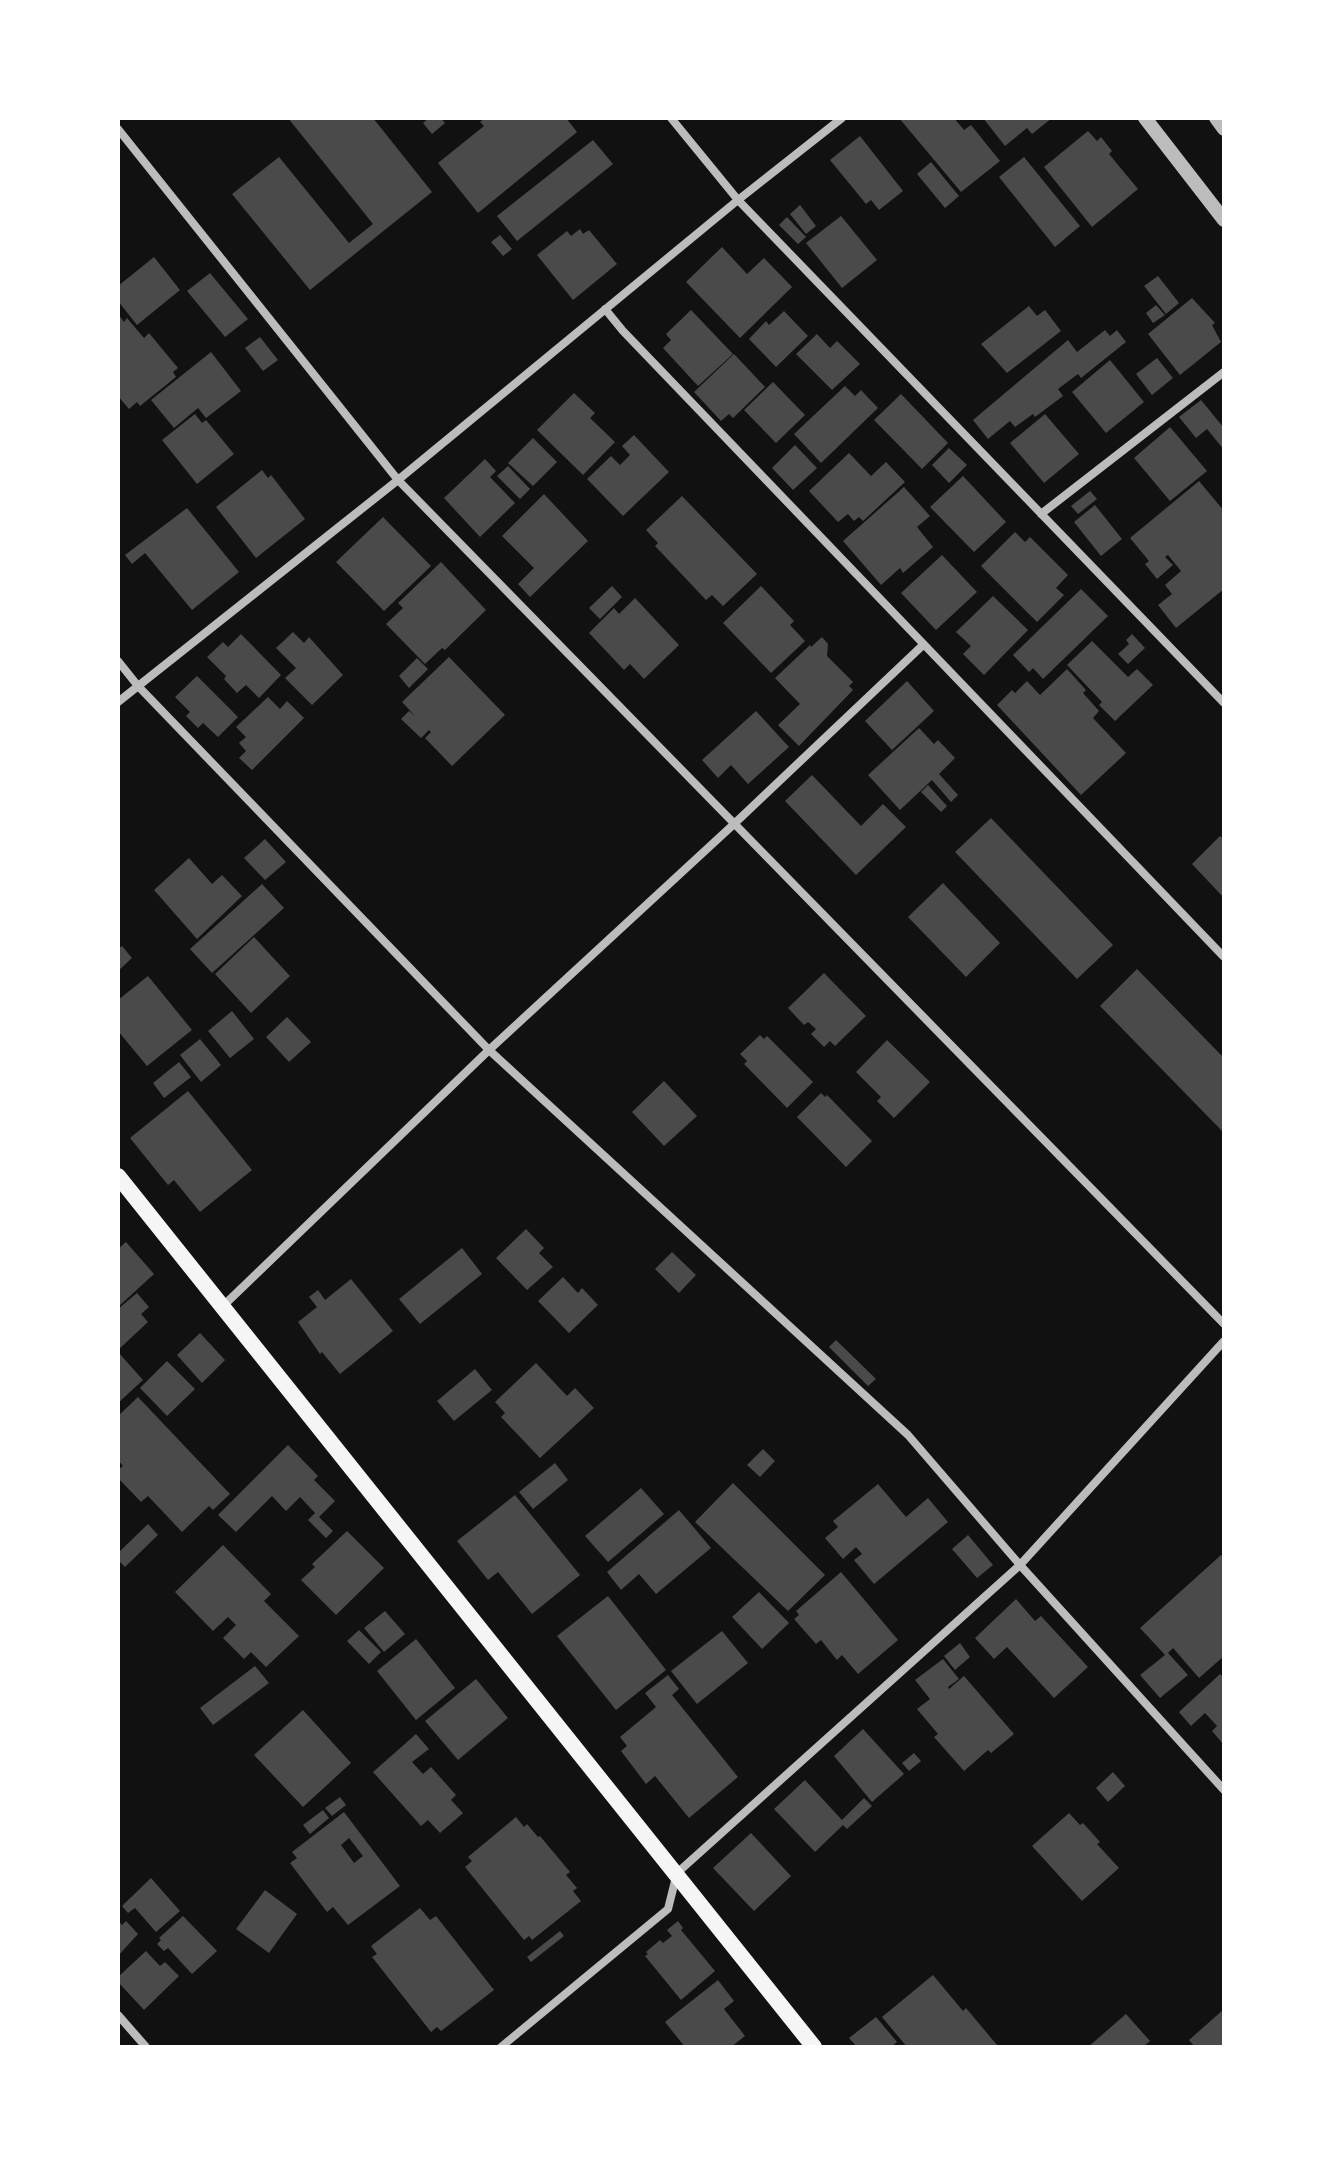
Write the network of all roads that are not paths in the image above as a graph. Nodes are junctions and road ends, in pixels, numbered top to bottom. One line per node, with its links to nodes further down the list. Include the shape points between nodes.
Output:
1 (671, 118): 7 (street)
2 (842, 118): 7 (street)
3 (1145, 118): 8 (street)
4 (1216, 118): 6 (street)
5 (118, 129): 11 (street)
6 (1224, 129)
7 (738, 200): 9 (street); 12 (street)
8 (1224, 220)
9 (605, 309): 11 (street); 13 (street)
10 (1224, 372): 12 (street)
11 (398, 480): 15 (street); 18 (street)
12 (1041, 514): 17 (street)
13 (923, 645): 18 (street); 19 (street)
14 (118, 661): 15 (street)
15 (138, 686): 16 (street); 20 (street)
16 (118, 702)
17 (1224, 703)
18 (734, 824): 20 (street); 23 (street)
19 (1224, 957)
20 (489, 1050): 22 (street); 25 (street, via 908,1435)
21 (118, 1176): 22 (main road)
22 (222, 1307): 27 (main road)
23 (1224, 1324)
24 (1224, 1341): 25 (street)
25 (1020, 1565): 26 (street); 27 (street)
26 (1224, 1790)
27 (677, 1873): 30 (street, via 668,1909); 31 (main road)
28 (118, 2015): 29 (street)
29 (146, 2047)
30 (501, 2047)
31 (814, 2047)

